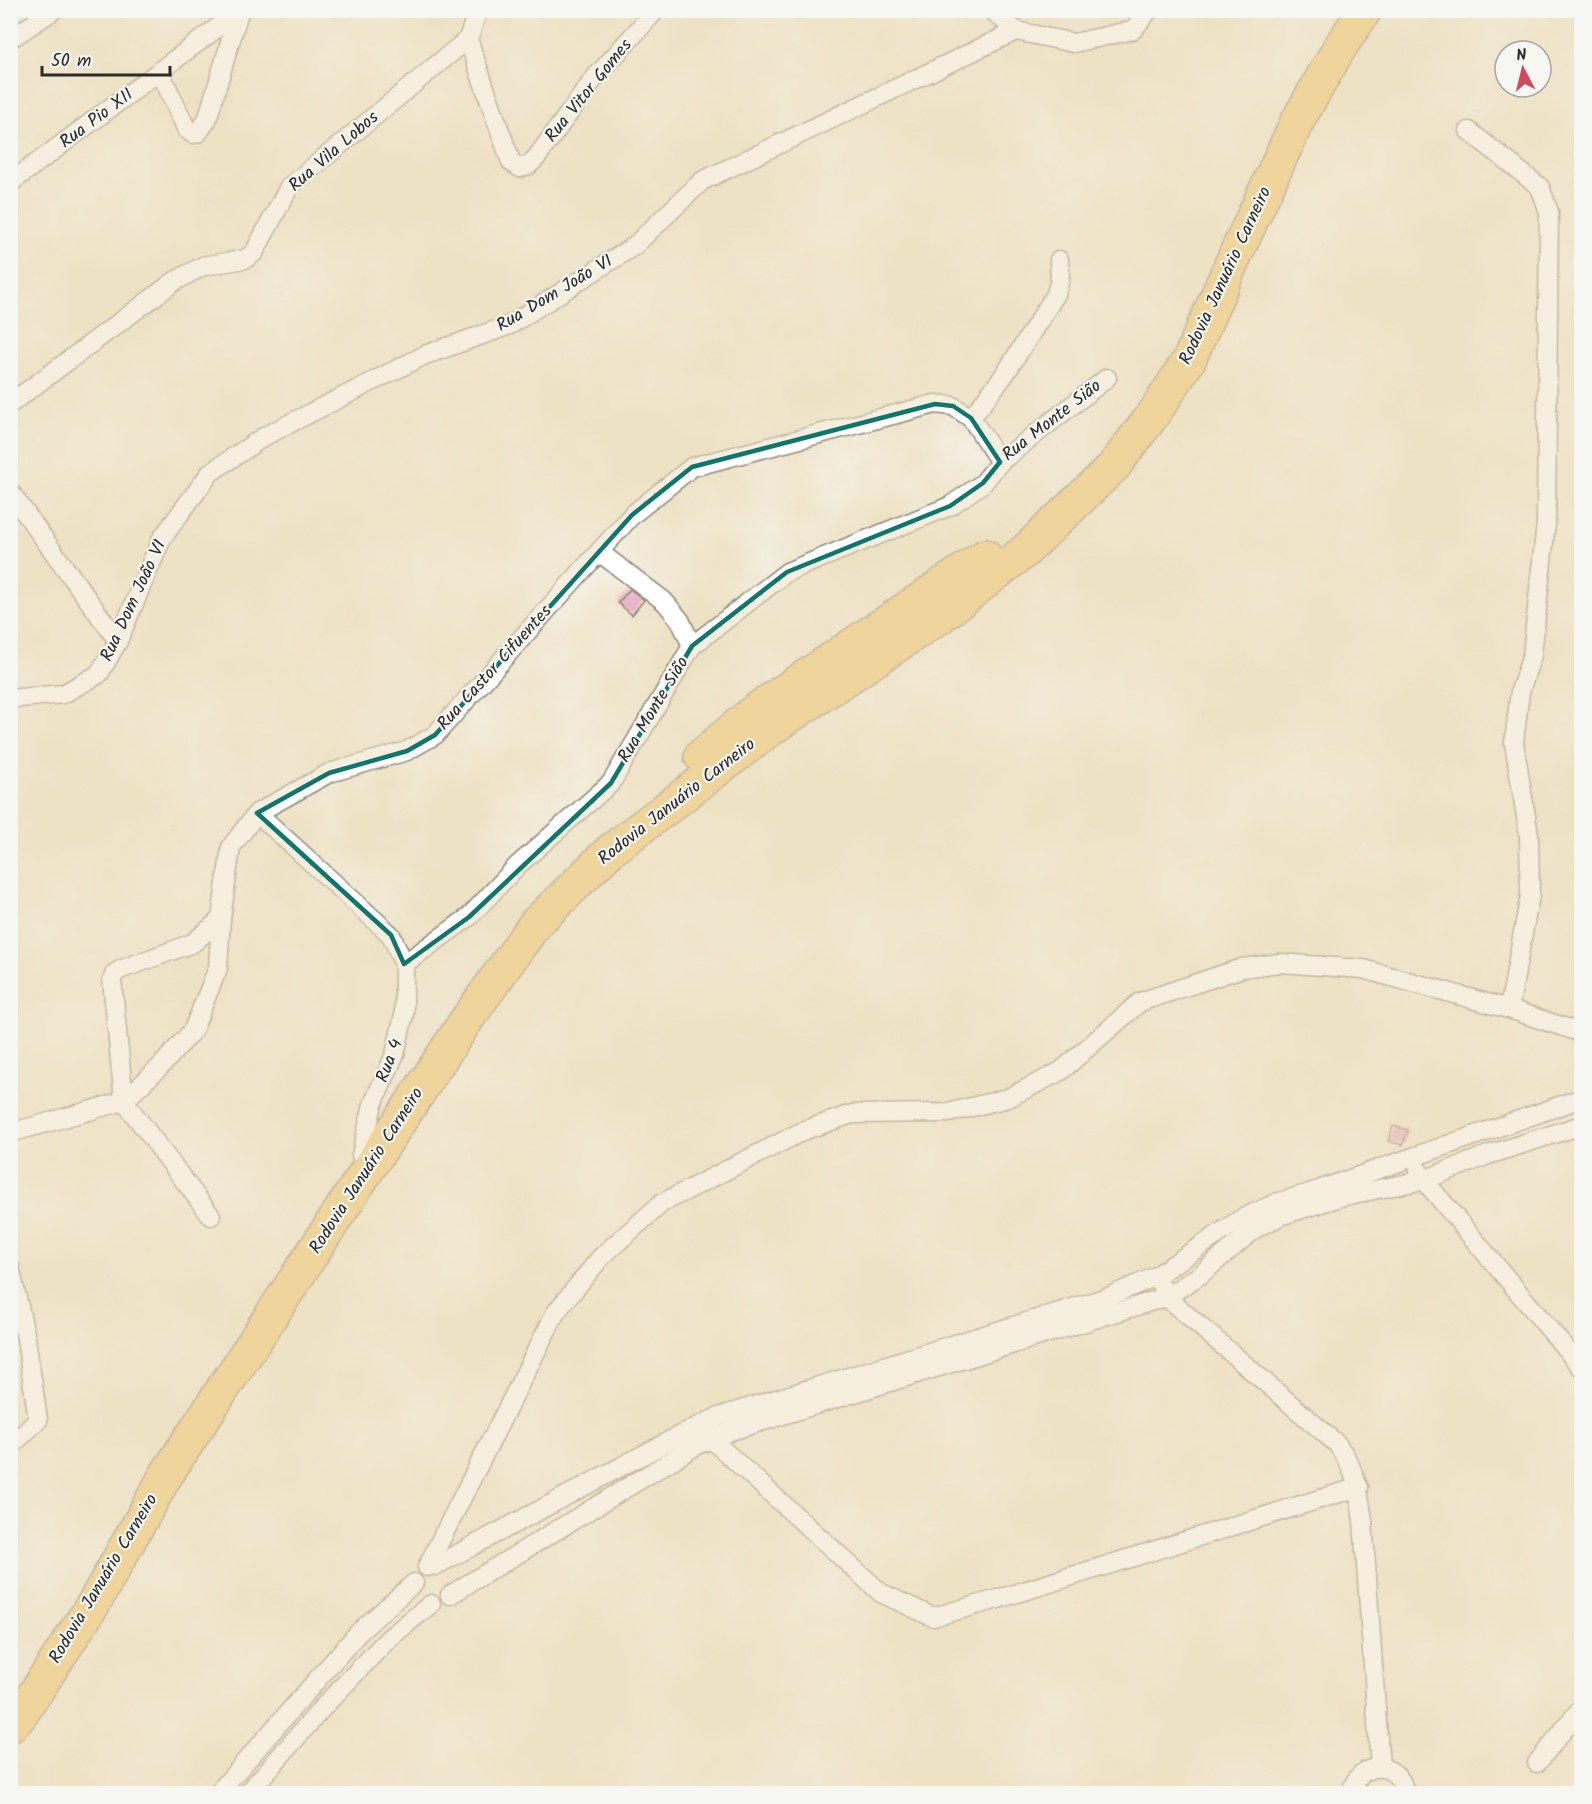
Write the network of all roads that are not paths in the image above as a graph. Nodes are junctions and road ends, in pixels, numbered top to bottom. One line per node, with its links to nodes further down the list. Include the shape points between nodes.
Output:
1 (54, 10): 10 (street)
2 (478, 10): 11 (street)
3 (656, 10): 11 (street, Rua Vitor Gomes, via 593,80 537,157 520,168 511,162)
4 (992, 10): 9 (street)
5 (1149, 10): 9 (street, via 1132,30 1074,43)
6 (1338, 10): 34 (highway, Rodovia Januário Carneiro, via 1164,368 1114,436 994,551 757,709 525,907)
7 (1365, 10): 52 (highway, Rodovia Januário Carneiro, via 1298,122 1189,360 1114,466 1016,558 939,617 775,726 610,851 535,924 463,1025 166,1475 94,1603)
8 (240, 11): 12 (street, Rua Pio XII); 12 (street, via 207,120 198,133 187,130)
9 (1016, 31): 22 (street, Rua Dom João VI, via 702,181 634,246 510,325 425,355 266,436 211,472 162,538)
10 (10, 39)
11 (468, 39): 17 (street, Rua Vila Lobos, via 289,187 254,253 245,259 203,266 175,281)
12 (160, 72): 14 (street, Rua Pio XII)
13 (1469, 131): 28 (street, via 1540,187 1549,212 1546,523 1532,655 1520,691 1514,743 1529,836 1530,895)
14 (10, 183)
15 (1059, 260): 18 (street, via 1056,294 1005,374)
16 (1107, 378): 19 (street, Rua Monte Sião)
17 (10, 404)
18 (971, 418): 19 (street); 21 (street, Rua Castor Cifuentes, via 953,406 935,404 692,467 632,515)
19 (1000, 462): 23 (street, Rua Monte Sião, via 983,483 950,506 787,572)
20 (10, 492): 22 (street)
21 (599, 552): 23 (street, via 664,602 680,620); 25 (street, Rua Castor Cifuentes, via 435,735 406,751 330,773)
22 (118, 641): 24 (street, Rua Dom João VI, via 99,675 63,694)
23 (692, 646): 27 (street, Rua Monte Sião, via 611,783 518,865 469,917)
24 (10, 699)
25 (257, 813): 26 (street, Rua Castor Cifuentes, via 231,847); 27 (street, via 391,935)
26 (221, 919): 31 (street, Rua Castor Cifuentes, via 218,968 193,1030); 31 (street, via 193,943 115,973 112,980)
27 (404, 964): 34 (street, Rua 4, via 404,1015 398,1044 372,1104)
28 (1509, 1009): 29 (street); 46 (street, via 1363,969 1280,963 1242,968 1140,1002 1061,1071 1008,1098 948,1113 852,1114 805,1130 662,1203 602,1256 556,1312)
29 (1581, 1033)
30 (1581, 1098): 35 (street)
31 (124, 1101): 33 (street, Rua Castor Cifuentes); 37 (street)
32 (1581, 1125): 36 (street)
33 (10, 1132)
34 (361, 1155): 50 (highway, Rodovia Januário Carneiro, via 166,1449 73,1606)
35 (1412, 1156): 36 (street); 39 (street, via 1241,1219)
36 (1424, 1180): 40 (street, via 1344,1196 1283,1215 1256,1228 1200,1275); 42 (street)
37 (211, 1216)
38 (10, 1267): 41 (street)
39 (1156, 1276): 40 (street); 43 (street, via 1108,1297 839,1379)
40 (1166, 1297): 43 (street, via 731,1431); 45 (street, via 1337,1444)
41 (18, 1336): 44 (street, via 38,1420)
42 (1581, 1368)
43 (710, 1430): 45 (street, via 881,1593 933,1617); 46 (street, via 684,1432); 48 (street, via 697,1445)
44 (10, 1447)
45 (1359, 1487): 54 (street)
46 (431, 1566): 47 (street, via 418,1573); 48 (street, via 447,1571 452,1583)
47 (414, 1583): 49 (street, via 418,1598); 55 (street, via 358,1633)
48 (450, 1595): 49 (street, via 442,1603)
49 (431, 1604): 56 (street, via 388,1640 325,1704)
50 (10, 1696)
51 (1581, 1707): 53 (street)
52 (10, 1726)
53 (1537, 1763)
54 (1380, 1767): 57 (street, via 1357,1777); 58 (street, via 1396,1775)
55 (217, 1794)
56 (247, 1794)
57 (1350, 1794)
58 (1405, 1794)

